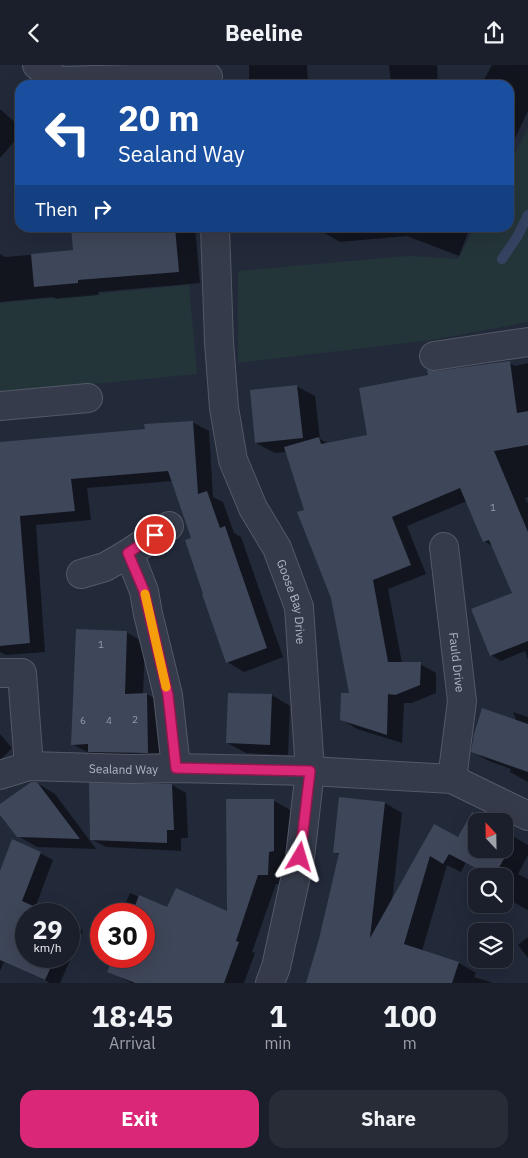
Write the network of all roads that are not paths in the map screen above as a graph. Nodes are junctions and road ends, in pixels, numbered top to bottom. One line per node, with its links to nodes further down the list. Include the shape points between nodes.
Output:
1 (37, 65): 3 (street)
2 (208, 76): 4 (street)
3 (58, 80)
4 (89, 80)
5 (215, 232): 17 (street, Goose Bay Drive, via 225,417 233,460 253,508 277,548 299,607)
6 (528, 342): 7 (street)
7 (434, 356)
8 (88, 398): 9 (street)
9 (0, 406)
10 (169, 526): 12 (street)
11 (444, 547): 19 (street, Fauld Drive, via 462,701)
12 (128, 553): 13 (street, via 105,567); 16 (street, via 144,591 167,688)
13 (81, 574)
14 (0, 673): 15 (street, via 22,673)
15 (29, 766): 16 (street, Sealand Way); 18 (street, Sealand Way)
16 (176, 768): 17 (street, Sealand Way)
17 (310, 771): 19 (street); 21 (street, Goose Bay Drive, via 300,857)
18 (0, 775)
19 (452, 779): 20 (street)
20 (528, 816)
21 (270, 983)

